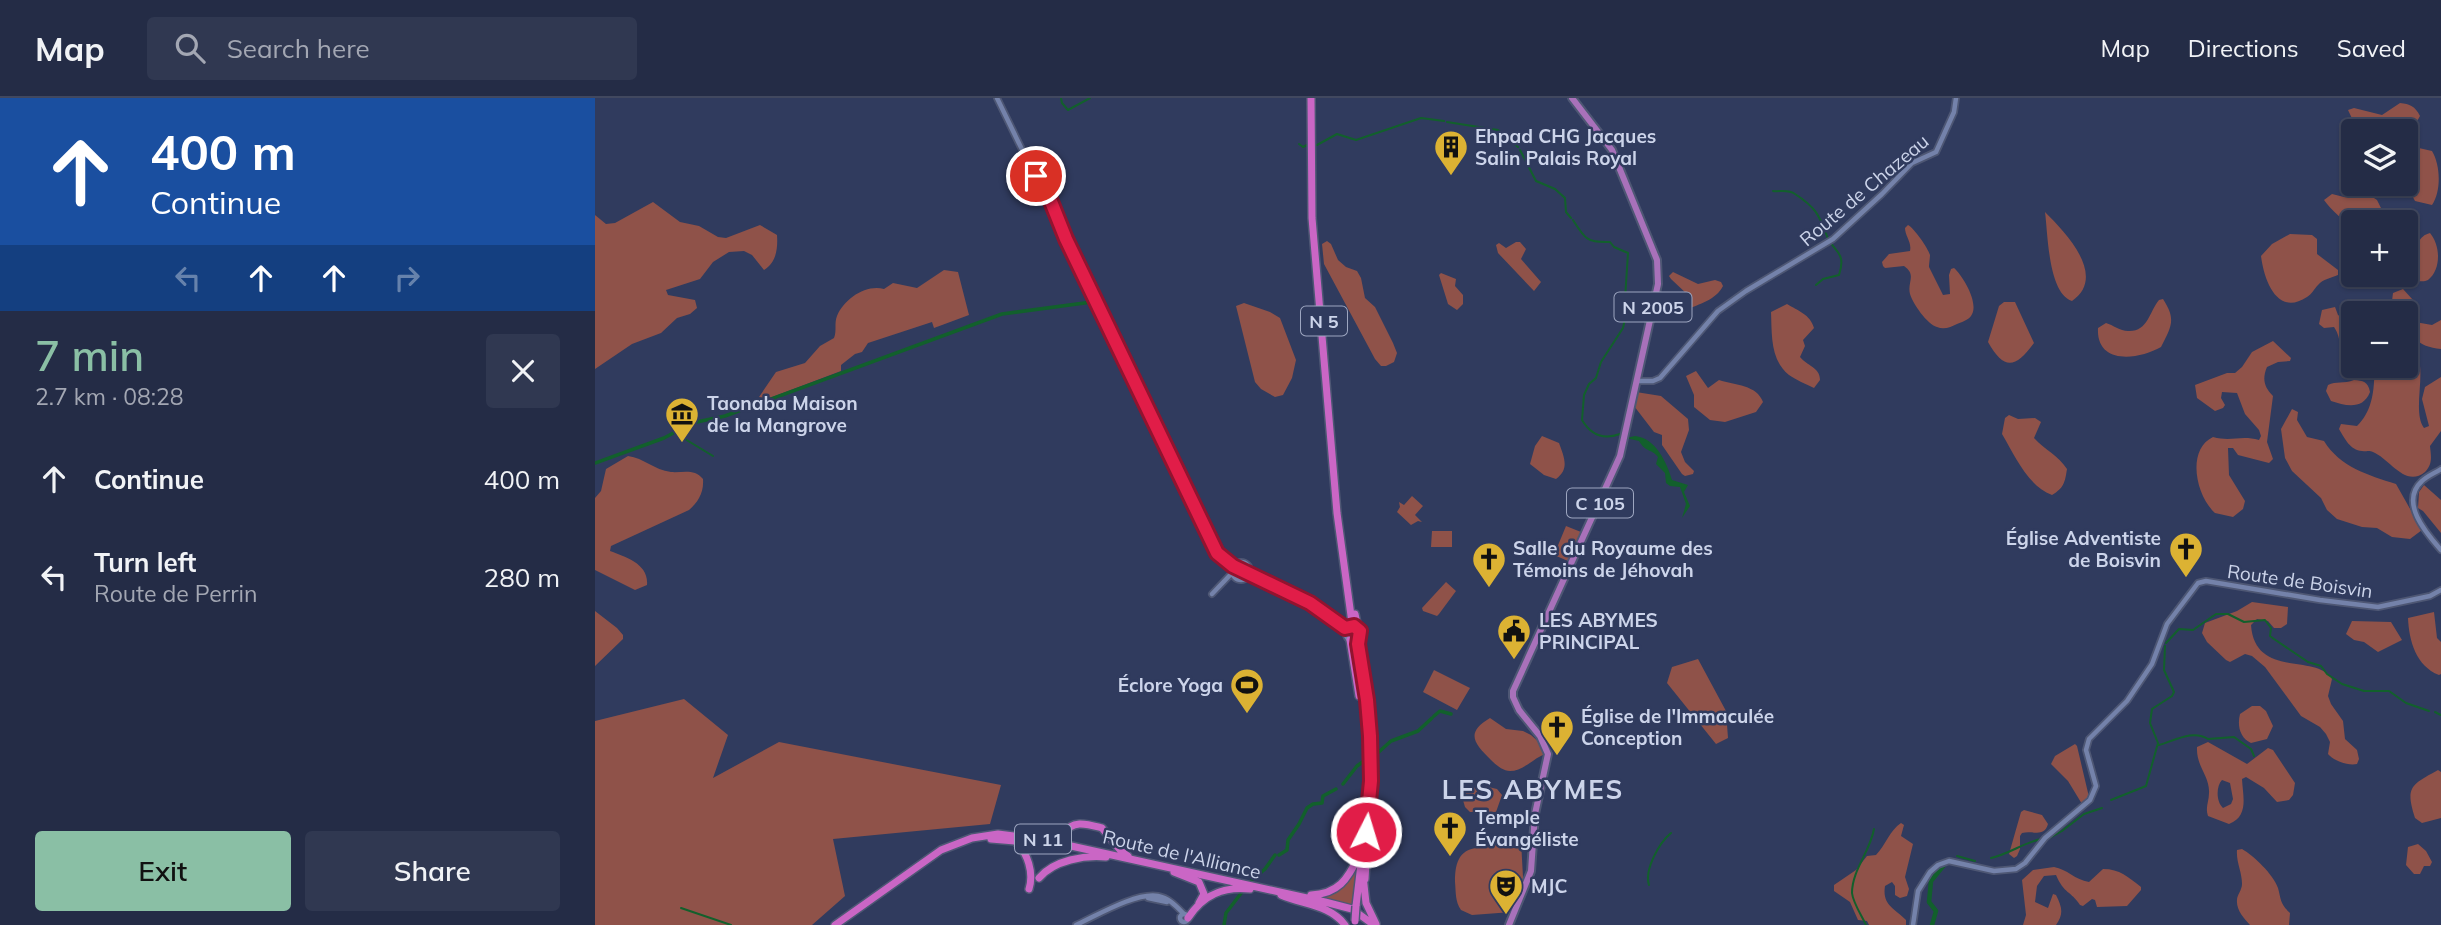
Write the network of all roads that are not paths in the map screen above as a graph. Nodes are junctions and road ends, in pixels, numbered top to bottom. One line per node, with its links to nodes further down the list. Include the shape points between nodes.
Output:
1 (997, 98): 9 (main road, via 1031,168 1044,184 1209,538 1222,559)
2 (1313, 98): 14 (highway, N 5, via 1312,218)
3 (1572, 98): 5 (main road, N 2005, via 1612,150 1657,260 1658,284)
4 (1956, 98): 5 (main road, Route de Chazeau, via 1936,152 1912,163 1828,243 1718,311 1660,378)
5 (1636, 380): 6 (main road, N 2005)
6 (1625, 438): 36 (main road, C 105, via 1613,474 1514,687 1519,710 1548,754 1537,801 1533,874)
7 (2441, 469): 8 (main road, via 2421,481 2413,499 2423,529)
8 (2441, 550)
9 (1233, 566): 10 (main road); 11 (main road)
10 (1249, 575): 11 (main road, via 1243,580); 14 (main road)
11 (1233, 576): 13 (main road)
12 (2441, 590): 37 (main road, Route de Boisvin, via 2378,607 2198,583 2167,624 2152,664 2127,701 2089,739 2086,750 2095,780 2093,797 2042,841 2025,863 2010,871 1955,862 1938,865 1918,891)
13 (1212, 594)
14 (1352, 626): 15 (main road, via 1360,633); 15 (main road, via 1346,636)
15 (1355, 643): 16 (highway)
16 (1366, 711): 17 (highway, via 1371,781); 21 (highway, via 1367,781)
17 (1368, 816): 18 (highway); 28 (highway)
18 (1367, 828): 35 (highway, via 1363,892); 35 (highway, via 1373,853 1366,863 1365,886)
19 (991, 838): 22 (highway, Route de l'Alliance / N 11, via 1025,839); 25 (highway, via 1014,841 1021,848 1032,873); 31 (highway, Route de l'Alliance / N 11, via 940,855)
20 (1079, 847): 23 (highway, Route de l'Alliance / N 11); 23 (highway, via 1103,848 1108,836 1079,825 1064,834 1067,828 1075,824 1102,828 1124,854); 31 (highway, Route de l'Alliance / N 11, via 1005,834 965,840 932,856)
21 (1358, 857): 27 (highway, via 1344,883 1327,893); 28 (highway)
22 (1111, 858): 23 (highway, Route de l'Alliance / N 11); 24 (highway, via 1081,858 1051,868)
23 (1171, 870): 26 (highway, Route de l'Alliance / N 11); 27 (highway, Route de l'Alliance / N 11); 29 (highway, via 1198,881 1203,889 1202,900)
24 (1039, 878)
25 (1029, 889)
26 (1254, 889): 27 (highway, Route de l'Alliance / N 11); 29 (highway, via 1219,891)
27 (1281, 893): 34 (highway, via 1327,909); 35 (highway, Route de l'Alliance / N 11, via 1352,909)
28 (1355, 905): 30 (highway, bridge)
29 (1185, 919): 32 (main road, via 1168,900 1148,895); 33 (main road, via 1167,903 1148,898)
30 (1354, 923)
31 (838, 925)
32 (1076, 925)
33 (1083, 925)
34 (1345, 925)
35 (1375, 925)
36 (1509, 925)
37 (1913, 925)

